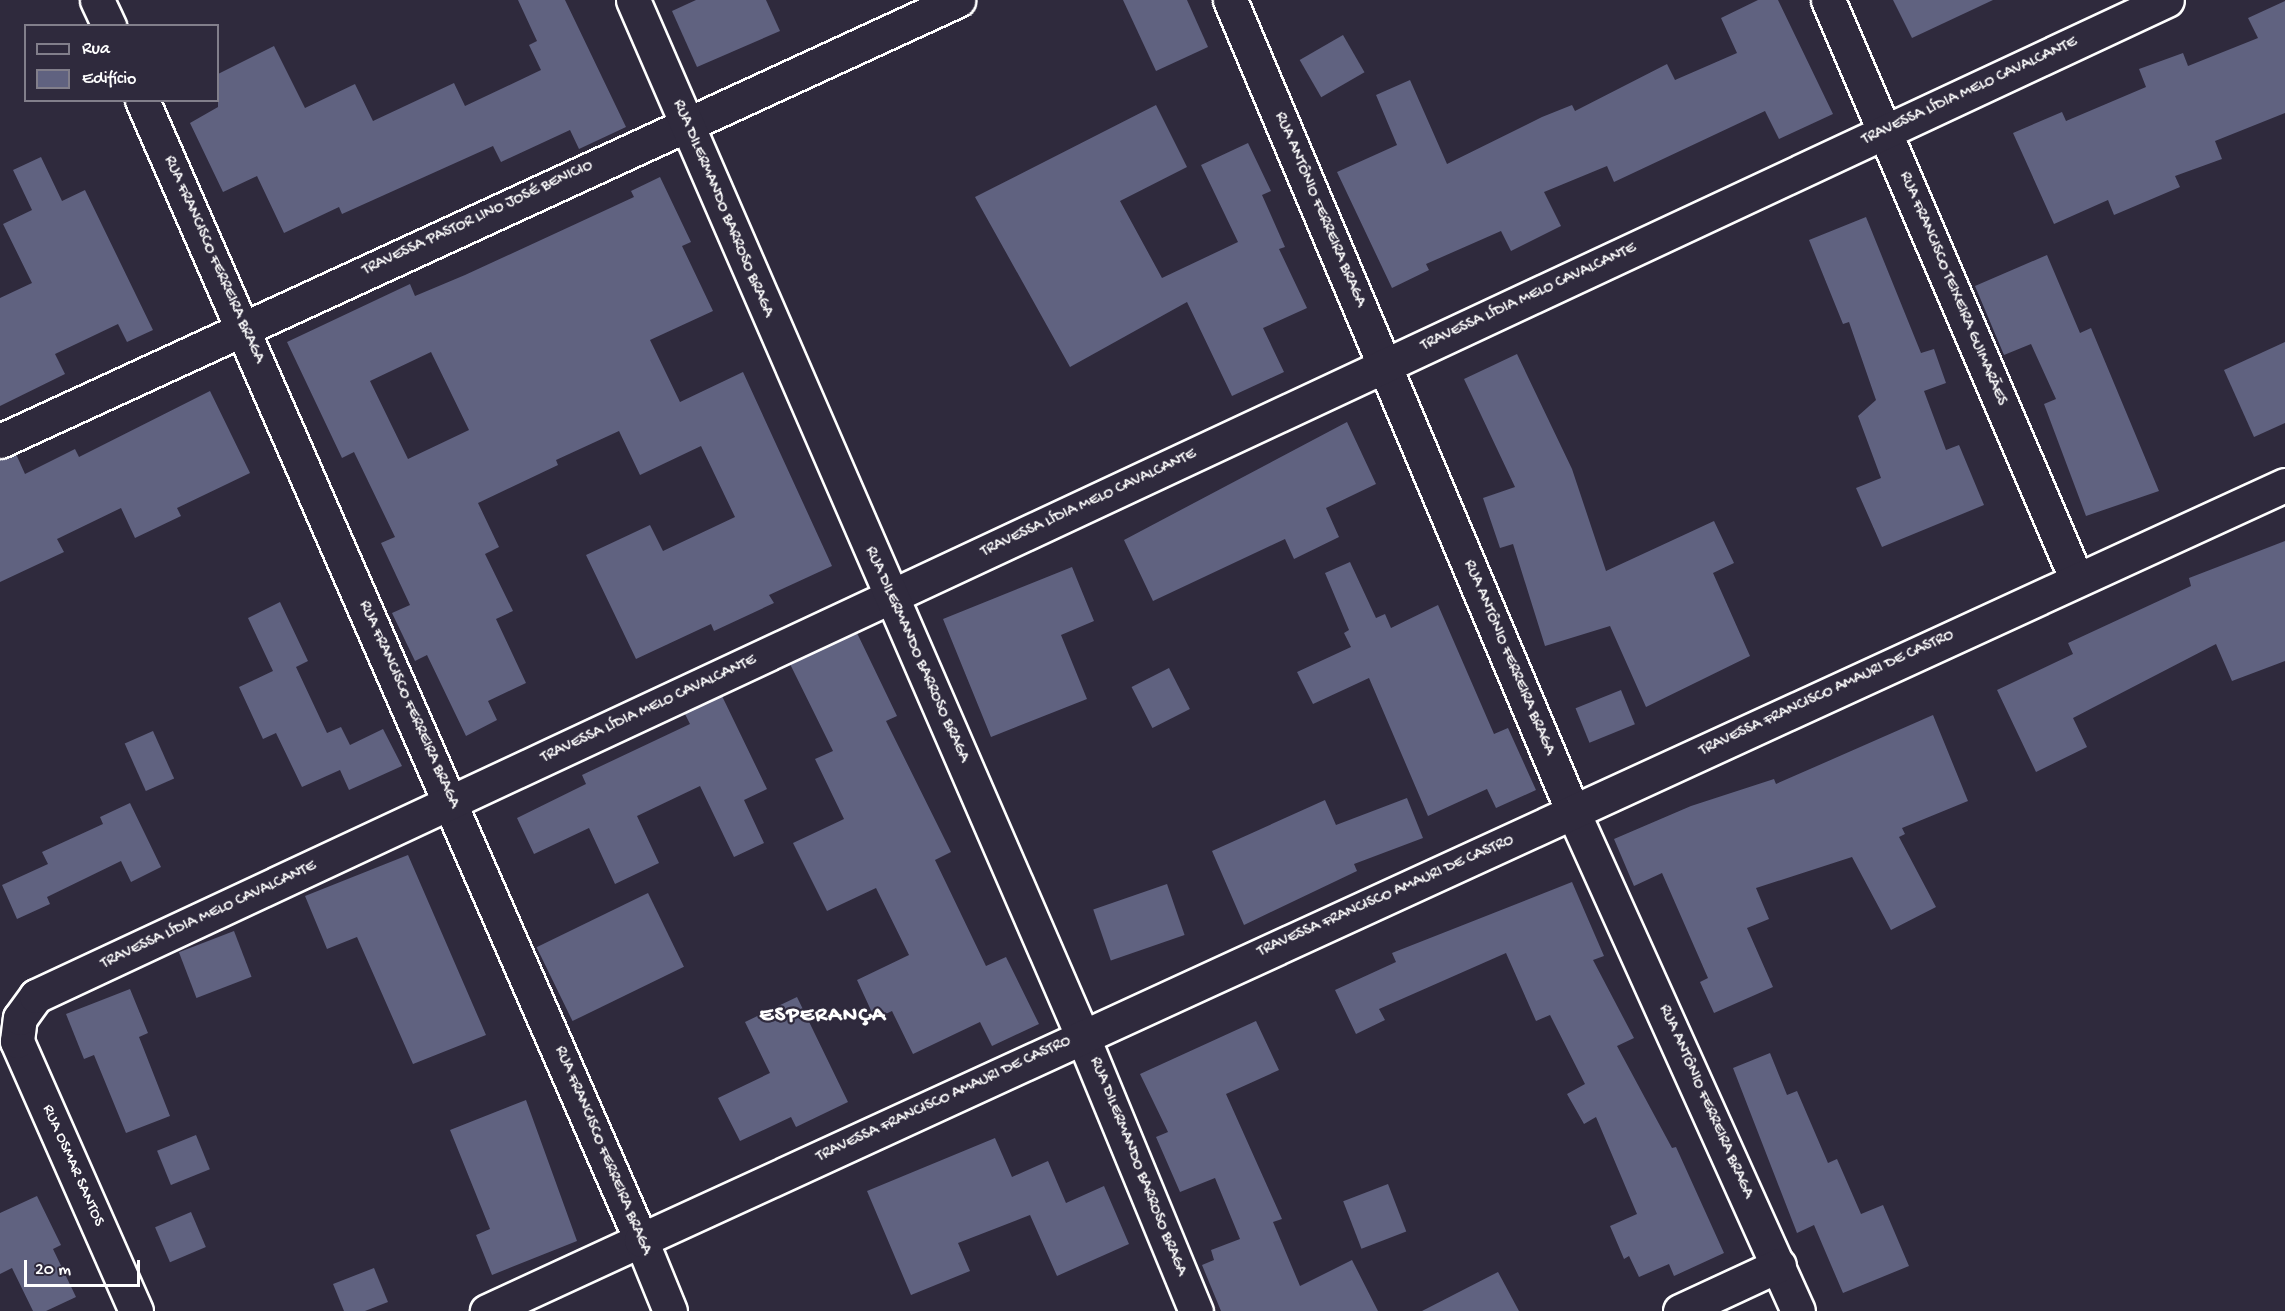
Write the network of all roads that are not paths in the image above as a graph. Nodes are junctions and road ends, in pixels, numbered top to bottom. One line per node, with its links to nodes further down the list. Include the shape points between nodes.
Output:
1 (97, 0): 7 (street)
2 (633, 0): 9 (street, RUA DILERMANDO BARROSO BRAGA)
3 (958, 0): 9 (street, TRAVESSA PASTOR LINO JOSÉ BENICIO)
4 (1230, 0): 12 (street, RUA ANTÔNIO FERREIRA BRAGA)
5 (1828, 0): 10 (street, RUA FRANCISCO TEIXEIRA GUIMARÃES)
6 (2167, 0): 10 (street, TRAVESSA LÍDIA MELO CAVALCANTE)
7 (108, 24)
8 (143, 102): 11 (street, RUA FRANCISCO FERREIRA BRAGA)
9 (685, 125): 11 (street, TRAVESSA PASTOR LINO JOSÉ BENICIO); 16 (street, RUA DILERMANDO BARROSO BRAGA)
10 (1885, 132): 12 (street, TRAVESSA LÍDIA MELO CAVALCANTE); 15 (street, RUA FRANCISCO TEIXEIRA GUIMARÃES)
11 (243, 327): 13 (street, TRAVESSA PASTOR LINO JOSÉ BENICIO); 17 (street, RUA FRANCISCO FERREIRA BRAGA)
12 (1385, 366): 16 (street, TRAVESSA LÍDIA MELO CAVALCANTE); 18 (street, RUA ANTÔNIO FERREIRA BRAGA)
13 (0, 441)
14 (2285, 484): 15 (street, TRAVESSA FRANCISCO AMAURI DE CASTRO)
15 (2076, 578): 18 (street, TRAVESSA FRANCISCO AMAURI DE CASTRO)
16 (891, 597): 17 (street, TRAVESSA LÍDIA MELO CAVALCANTE); 20 (street, RUA DILERMANDO BARROSO BRAGA)
17 (451, 802): 19 (street, TRAVESSA LÍDIA MELO CAVALCANTE, via 36,996); 21 (street, RUA FRANCISCO FERREIRA BRAGA)
18 (1573, 812): 20 (street, TRAVESSA FRANCISCO AMAURI DE CASTRO); 22 (street, RUA ANTÔNIO FERREIRA BRAGA)
19 (20, 1018): 23 (street, RUA OSMAR SANTOS, via 17,1041)
20 (1082, 1035): 21 (street, TRAVESSA FRANCISCO AMAURI DE CASTRO); 26 (street, RUA DILERMANDO BARROSO BRAGA)
21 (641, 1240): 24 (street, TRAVESSA FRANCISCO AMAURI DE CASTRO); 25 (street, RUA FRANCISCO FERREIRA BRAGA)
22 (1779, 1265): 27 (street); 28 (street, RUA ANTÔNIO FERREIRA BRAGA)
23 (136, 1311)
24 (487, 1311)
25 (670, 1311)
26 (1196, 1311)
27 (1680, 1311)
28 (1798, 1311)

